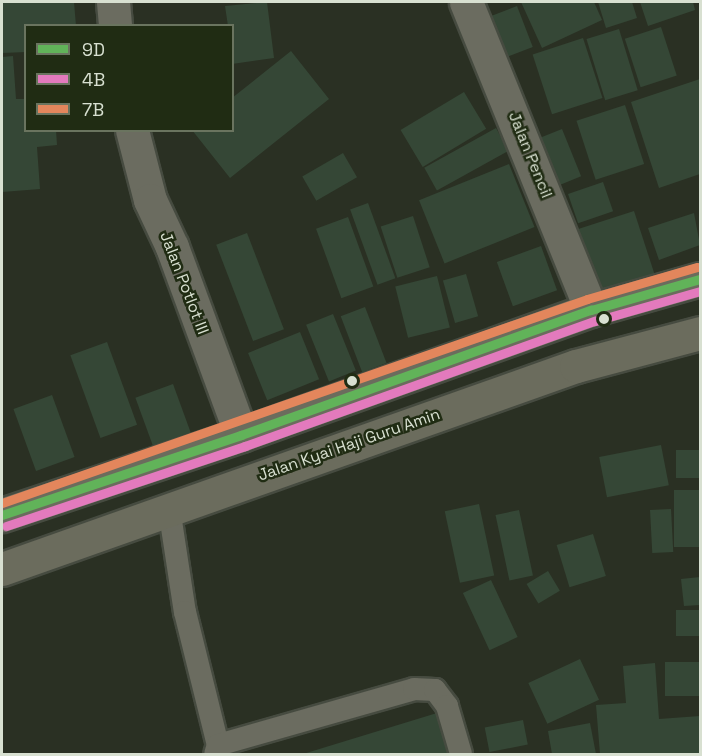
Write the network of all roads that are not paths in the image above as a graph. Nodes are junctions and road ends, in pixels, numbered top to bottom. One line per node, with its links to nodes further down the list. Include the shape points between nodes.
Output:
1 (113, 2): 3 (street)
2 (471, 13): 6 (street, Jalan Pencil)
3 (115, 24)
4 (133, 132): 8 (street, Jalan Potlot III, via 150,200 172,247)
5 (700, 279): 6 (main road)
6 (591, 310): 8 (main road)
7 (700, 333): 9 (main road, Jalan Kyai Haji Guru Amin, via 576,366)
8 (241, 435): 10 (main road)
9 (169, 508): 11 (main road, Jalan Kyai Haji Guru Amin); 12 (lane, via 185,612)
10 (2, 515)
11 (2, 569)
12 (216, 750): 13 (lane, via 414,689 435,690 447,706)
13 (461, 754)

